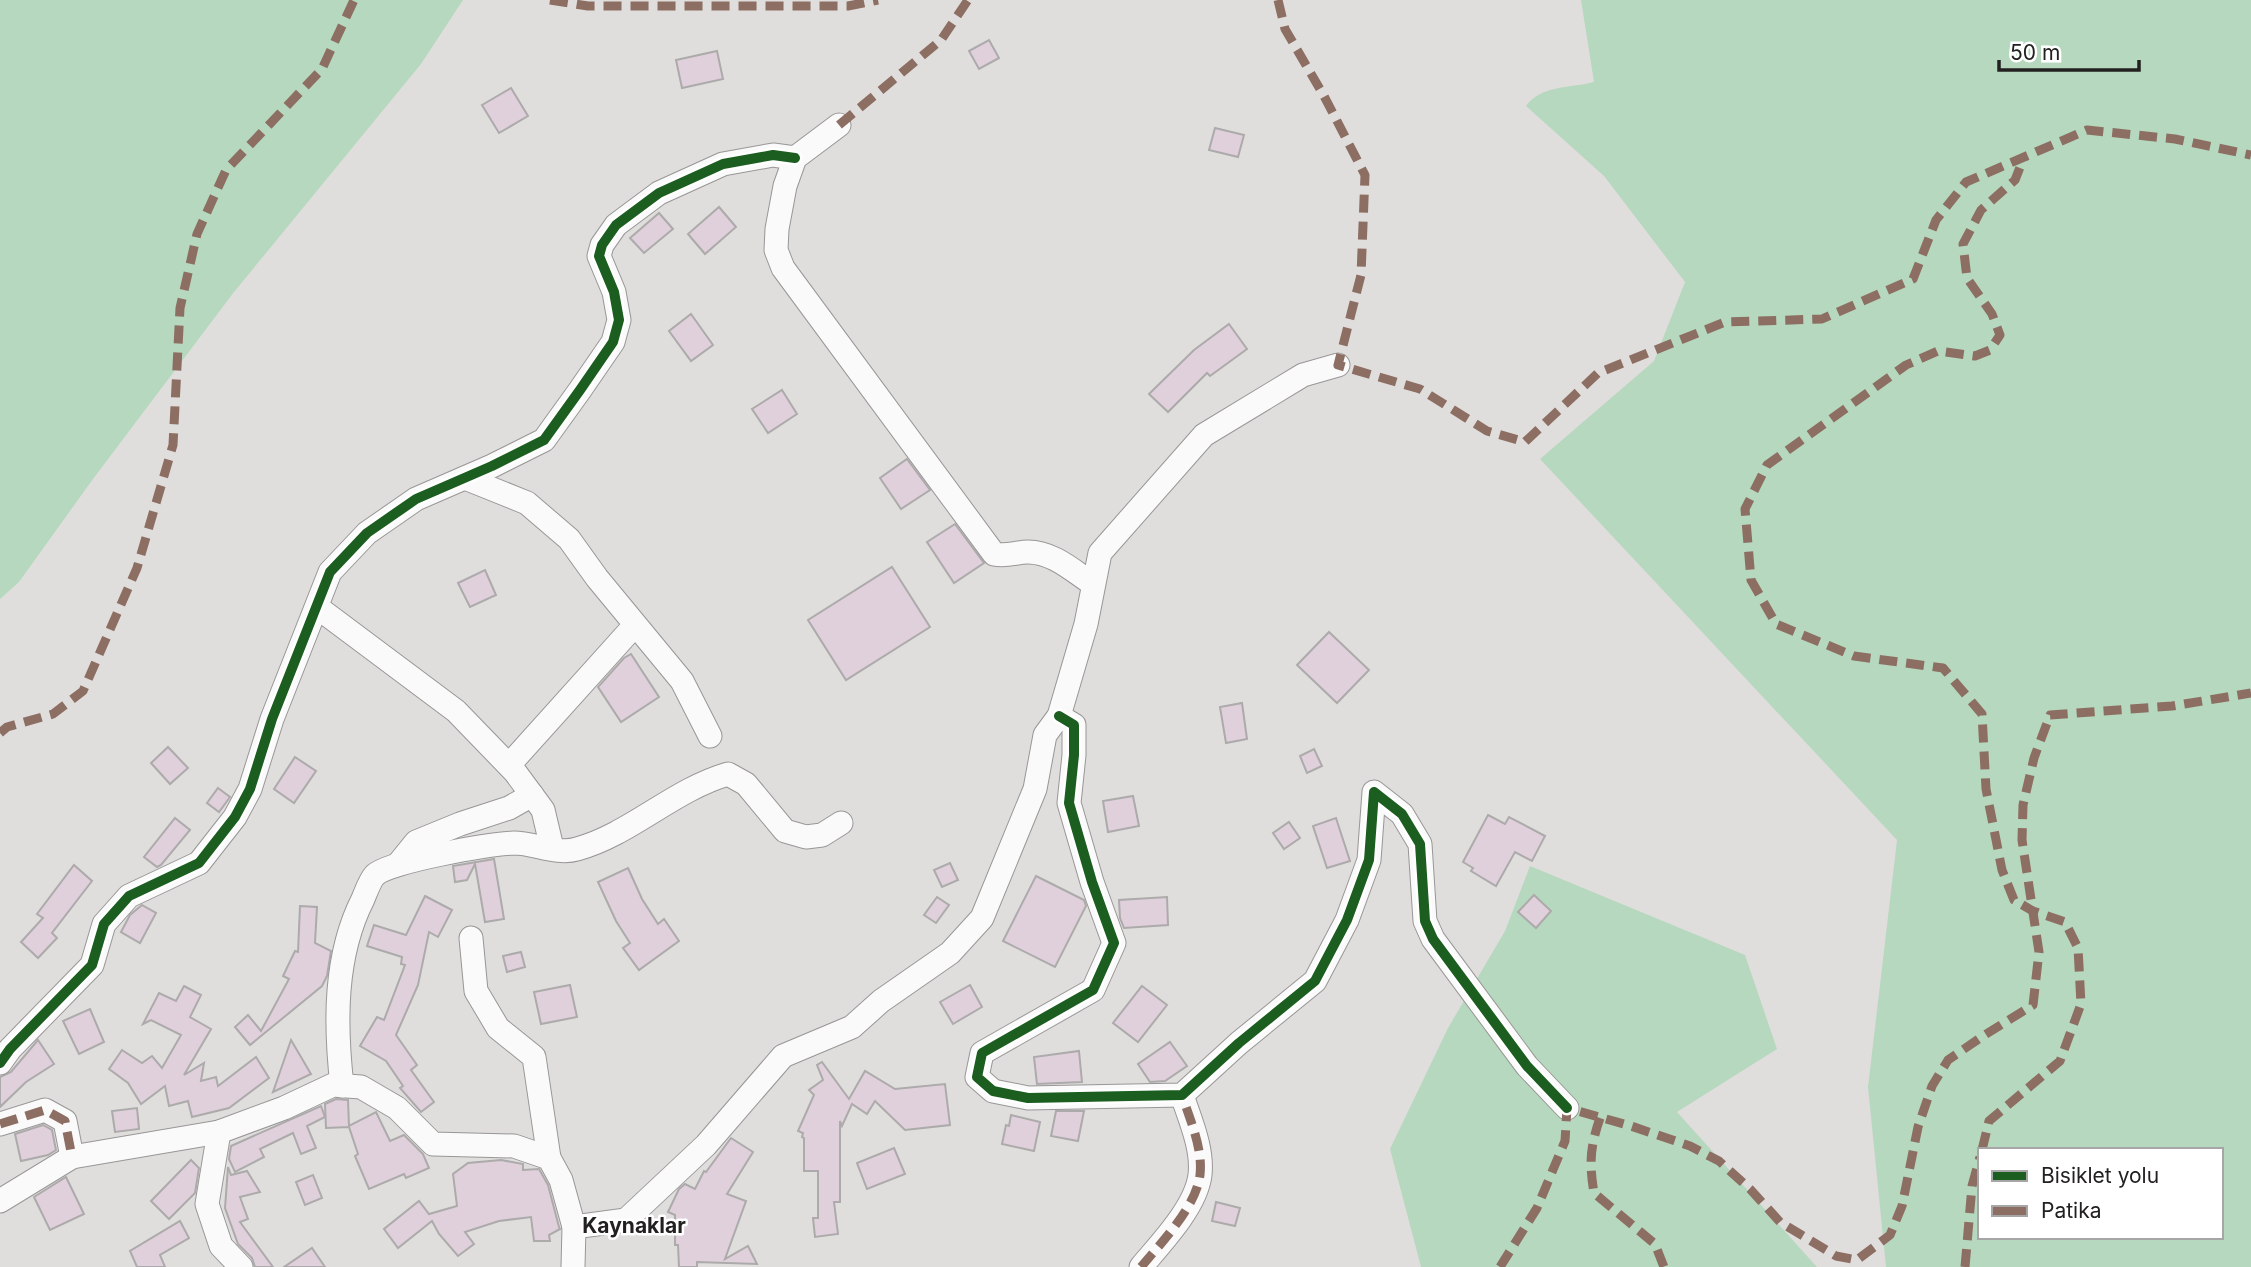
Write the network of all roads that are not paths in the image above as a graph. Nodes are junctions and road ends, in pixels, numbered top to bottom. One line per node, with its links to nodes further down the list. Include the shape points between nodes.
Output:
1 (839, 125): 2 (street)
2 (795, 158): 4 (street, via 773,155 723,164 659,193 616,225 601,245 599,256 614,292 619,320 614,342 544,439); 5 (street, via 777,229 776,250 783,268 995,554 1049,555)
3 (1338, 365): 5 (street, via 1303,374 1204,435 1100,553)
4 (465, 478): 6 (street, via 416,499 367,533 330,572); 7 (street, via 527,503 569,539)
5 (1093, 584): 8 (street)
6 (317, 607): 10 (street, via 456,712); 16 (street, via 272,719 250,789 235,817 199,863 129,896 104,924 92,965)
7 (635, 625): 9 (street, via 682,681); 10 (street)
8 (1059, 716): 18 (street, via 1074,725 1069,803 1114,943 1093,990 982,1053 977,1077 993,1091 1028,1098); 25 (street, via 1045,736 1035,789 982,918 950,953 852,1027 783,1056 706,1145 626,1220)
9 (710, 736)
10 (509, 765): 11 (street)
11 (532, 795): 13 (street, via 543,810); 14 (street, via 416,842)
12 (841, 823): 13 (street, via 822,835 806,837 785,831 747,784 727,774 700,784 604,841 572,851)
13 (552, 848): 14 (street, via 514,843)
14 (399, 863): 17 (street, via 375,875 353,919 341,970 337,1042)
15 (471, 938): 23 (street, via 476,991 498,1028 534,1057)
16 (0, 1063)
17 (342, 1086): 21 (street, via 333,1085); 23 (street, via 360,1087 397,1108 433,1143 514,1146)
18 (1182, 1095): 19 (street, via 1315,981 1348,920 1369,860 1374,792 1402,814 1420,844 1424,910 1433,940 1527,1066); 28 (street, via 1197,1139 1200,1176 1186,1212)
19 (1567, 1108)
20 (0, 1124): 22 (street, via 45,1110 65,1121)
21 (219, 1132): 22 (street); 26 (street, via 208,1204 221,1247)
22 (72, 1157): 24 (street)
23 (549, 1158): 25 (street, via 561,1180)
24 (0, 1201)
25 (574, 1227): 27 (street)
26 (241, 1267)
27 (573, 1267)
28 (1141, 1267)

